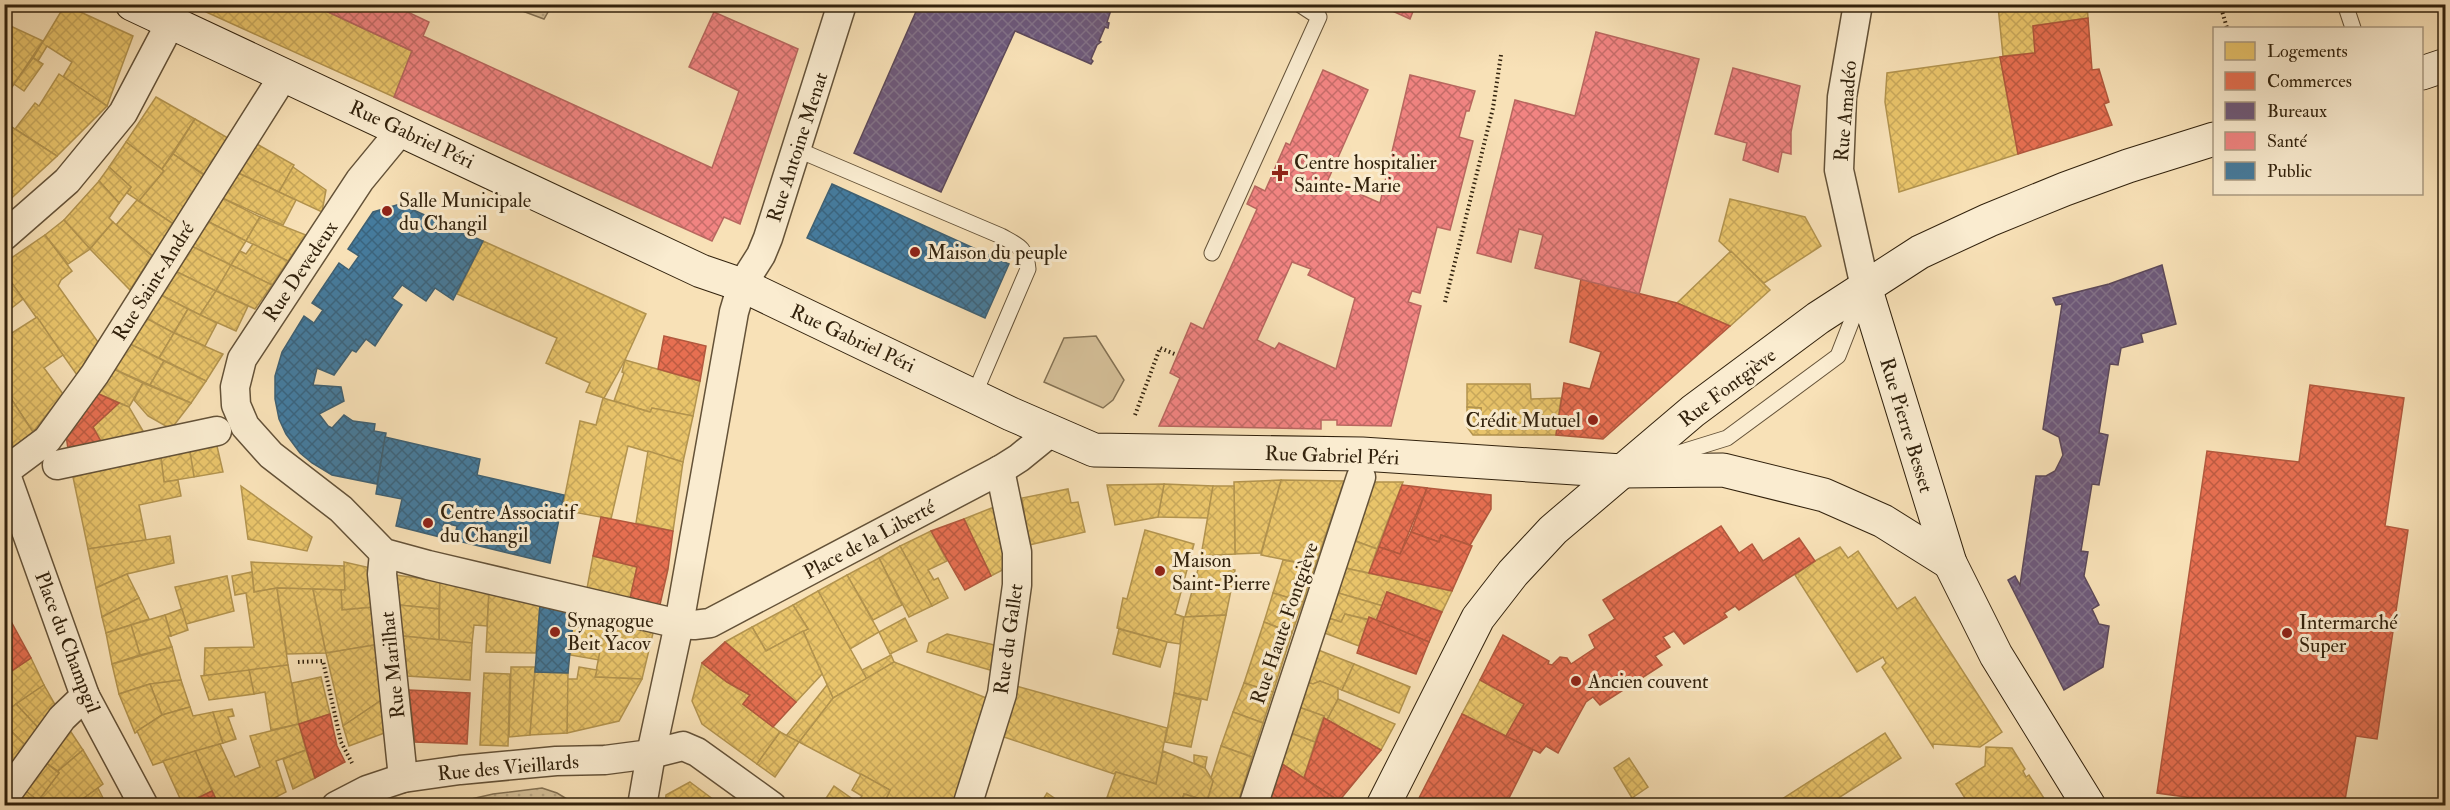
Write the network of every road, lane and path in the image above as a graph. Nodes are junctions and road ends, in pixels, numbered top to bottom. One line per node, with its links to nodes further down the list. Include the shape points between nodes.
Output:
1 (132, 4): 9 (main road, Rue Gabriel Péri)
2 (842, 4): 18 (street, Rue Antoine Menat)
3 (1299, 4): 20 (lane, via 1319,17)
4 (1858, 4): 22 (street, Rue Amadéo, via 1842,97 1839,170)
5 (2220, 4): 10 (path)
6 (2345, 4): 11 (lane)
7 (2443, 4): 8 (path)
8 (2445, 12)
9 (173, 13): 15 (main road, Rue Gabriel Péri); 19 (street, via 123,113 68,181)
10 (2227, 27)
11 (2353, 27)
12 (1501, 55): 23 (path, via 1493,108)
13 (2445, 64): 14 (main road)
14 (2423, 72)
15 (284, 75): 16 (main road, Rue Gabriel Péri); 32 (street, Rue Saint-André, via 95,374 47,440)
16 (402, 129): 21 (main road, Rue Gabriel Péri, via 701,271); 34 (street, Rue Devedeux, via 360,180 242,359 235,387 236,405 245,426 271,455 341,509)
17 (2213, 139): 22 (main road, Rue Fontgiève, via 2128,166 1989,220 1920,252)
18 (796, 149): 21 (street, Rue Antoine Menat, via 768,238); 25 (lane, via 1001,236 1027,254 1028,269)
19 (4, 236)
20 (1212, 253)
21 (742, 285): 25 (main road, Rue Gabriel Péri); 36 (street, via 730,332)
22 (1864, 287): 31 (main road, Rue Fontgiève, via 1694,411); 35 (main road, Rue Pierre Besset)
23 (1445, 302)
24 (1177, 355): 26 (path, via 1160,348)
25 (974, 396): 28 (main road, Rue Gabriel Péri)
26 (1133, 422)
27 (217, 431): 29 (street)
28 (1051, 432): 30 (main road, Rue Gabriel Péri, via 1094,450); 33 (street, Place de la Liberté, via 1019,458)
29 (57, 465)
30 (1361, 466): 31 (main road, Rue Gabriel Péri); 49 (lane, Rue Haute Fontgiève); 50 (street)
31 (1622, 471): 35 (main road, via 1723,470 1824,495 1883,521); 51 (main road, Rue Fontgiève, via 1553,530 1478,618)
32 (5, 472): 38 (street, Place du Champgil)
33 (1007, 480): 36 (street, Place de la Liberté, via 710,623); 47 (street, Rue du Gallet, via 1017,552 1017,585 1002,694); 48 (street, via 1024,551 1024,584 1009,696)
34 (384, 553): 36 (street, Place de la Liberté); 40 (street, Rue Marilhat, via 382,574)
35 (1950, 563): 52 (main road, Rue Pierre Besset, via 1996,654)
36 (679, 624): 39 (street)
37 (298, 662): 41 (path, via 323,661 341,742)
38 (85, 696): 42 (street, via 62,718); 43 (street, Place du Champgil)
39 (651, 754): 40 (street, Rue des Vieillards); 45 (street); 46 (street, Rue des Vieillards, via 683,746 690,749)
40 (403, 778): 41 (street, Rue des Vieillards)
41 (367, 790): 44 (street, Rue des Vieillards)
42 (4, 798)
43 (144, 806)
44 (336, 806)
45 (642, 806)
46 (772, 806)
47 (967, 806)
48 (976, 806)
49 (1245, 806)
50 (1253, 806)
51 (1383, 806)
52 (2089, 806)

